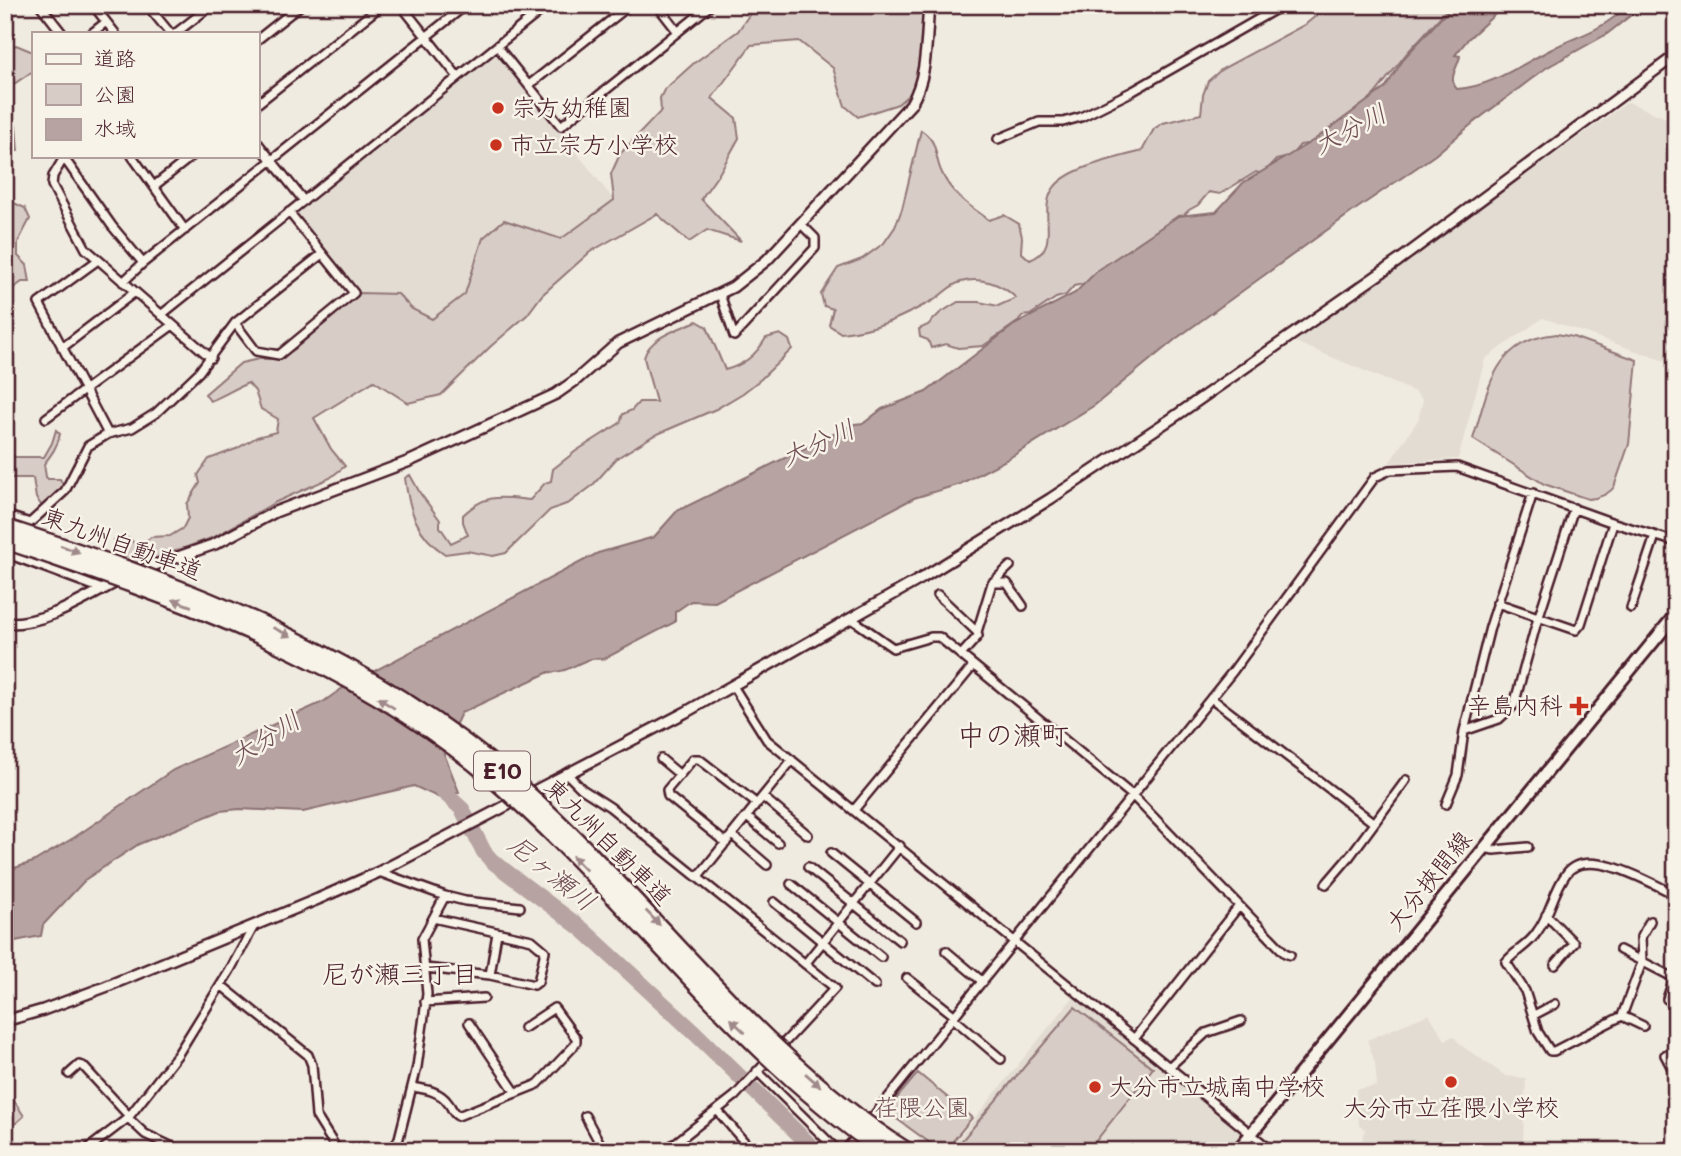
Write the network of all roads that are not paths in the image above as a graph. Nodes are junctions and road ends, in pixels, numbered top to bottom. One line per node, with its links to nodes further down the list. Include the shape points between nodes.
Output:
1 (40, 5): 16 (street)
2 (93, 5): 15 (street)
3 (147, 5): 19 (street)
4 (212, 5): 20 (street)
5 (301, 5): 23 (street)
6 (382, 5): 28 (street)
7 (401, 5): 22 (street)
8 (466, 5): 22 (street)
9 (548, 5): 24 (street)
10 (630, 5): 27 (street)
11 (657, 5): 21 (street)
12 (711, 5): 21 (street)
13 (929, 5): 39 (street, via 915,98)
14 (1283, 5): 29 (street, via 1081,117 1039,122)
15 (106, 22): 17 (street); 18 (street)
16 (61, 32)
17 (93, 32)
18 (114, 32)
19 (169, 32)
20 (177, 32)
21 (678, 32): 27 (street, via 561,126)
22 (426, 37): 26 (street); 35 (street)
23 (259, 38)
24 (497, 46): 26 (street); 27 (street)
25 (1676, 55): 75 (street, via 1398,261 1151,433)
26 (458, 77): 37 (street)
27 (529, 85)
28 (259, 102)
29 (998, 139)
30 (259, 144): 35 (street)
31 (64, 158): 42 (street, via 52,184 80,241)
32 (66, 158): 43 (street, via 112,226)
33 (133, 158): 36 (street)
34 (189, 158): 36 (street)
35 (272, 160): 37 (street); 40 (street)
36 (154, 186): 40 (street)
37 (304, 201): 38 (street)
38 (289, 212): 41 (street); 47 (street)
39 (801, 224): 46 (street, via 753,273); 46 (street, via 816,240 815,248 734,337)
40 (185, 230): 43 (street)
41 (322, 254): 48 (street); 48 (street, via 354,293 279,355 256,351)
42 (98, 260): 44 (street); 50 (street, via 39,303)
43 (144, 263): 44 (street)
44 (123, 282): 45 (street)
45 (135, 292): 47 (street); 50 (street)
46 (720, 293): 67 (street, via 618,343 576,380 548,397 410,461 291,505 215,544 150,565)
47 (161, 315): 49 (street)
48 (235, 323): 51 (street)
49 (173, 325): 51 (street); 52 (street)
50 (62, 348): 52 (street)
51 (211, 358): 54 (street, via 153,415 132,428)
52 (85, 391): 53 (street); 54 (street)
53 (46, 418)
54 (108, 434): 58 (street, via 88,446 65,491)
55 (1533, 493): 56 (street); 69 (street); 82 (street, via 1453,466 1390,470 1375,477)
56 (1574, 508): 59 (street); 74 (street)
57 (5, 515): 58 (street)
58 (30, 523): 63 (street)
59 (1613, 523): 61 (street); 74 (street, via 1579,629)
60 (5, 527): 176 (highway, 東九州自動車道 / E10, one-way to 176, bridge, via 208,599 327,653 392,690 540,804 798,1066 850,1111)
61 (1654, 536): 62 (street); 71 (street)
62 (1676, 542)
63 (5, 544): 175 (highway, 東九州自動車道 / E10, one-way to 63, bridge, via 787,1074 532,815 424,727 362,688 230,622)
64 (5, 553): 67 (street)
65 (1010, 566): 66 (street)
66 (992, 583): 70 (street, via 1007,583); 77 (street)
67 (102, 589): 76 (street, via 41,618)
68 (938, 595): 77 (street)
69 (1497, 603): 74 (street); 83 (street)
70 (1023, 606)
71 (1631, 608)
72 (1676, 608): 78 (main road)
73 (1676, 614): 78 (main road)
74 (1539, 617): 83 (street, via 1514,705 1499,719)
75 (852, 619): 79 (street, via 889,647 935,636); 81 (street)
76 (5, 623)
77 (977, 632): 79 (street)
78 (1654, 639): 102 (main road, 大分挾間線)
79 (961, 655): 80 (street)
80 (973, 666): 89 (street); 93 (street)
81 (733, 686): 85 (street, via 766,740); 86 (street)
82 (1211, 698): 89 (street); 95 (street)
83 (1464, 731): 92 (street, via 1458,775)
84 (661, 759): 87 (street)
85 (792, 760): 90 (street); 93 (street)
86 (566, 773): 106 (street); 107 (street)
87 (680, 775): 91 (street, via 693,759 699,759); 98 (street, via 667,790 668,796)
88 (1406, 780): 95 (street)
89 (1133, 796): 115 (street); 126 (street)
90 (763, 797): 91 (street); 97 (street)
91 (757, 804): 94 (street)
92 (1446, 804)
93 (854, 810): 100 (street)
94 (747, 817): 96 (street); 99 (street)
95 (1374, 823): 110 (street)
96 (732, 835): 98 (street); 104 (street)
97 (808, 835)
98 (726, 843): 107 (street)
99 (778, 843)
100 (900, 846): 109 (street); 126 (street)
101 (1528, 847): 102 (street)
102 (1483, 848): 165 (main road, 大分挾間線)
103 (831, 853): 109 (street)
104 (766, 864)
105 (808, 867): 114 (street)
106 (379, 872): 112 (street); 122 (street)
107 (698, 877): 132 (street)
108 (791, 884): 120 (street)
109 (869, 884): 114 (street); 121 (street)
110 (1326, 884)
111 (1676, 895): 117 (street, via 1626,872 1588,862 1567,872)
112 (444, 896): 116 (street); 118 (street)
113 (774, 902): 125 (street)
114 (853, 903): 120 (street); 124 (street)
115 (1239, 906): 129 (street); 153 (street)
116 (520, 907)
117 (1546, 915): 133 (street, via 1574,943); 145 (street, via 1533,938 1506,962)
118 (433, 918): 123 (street); 134 (street, via 422,939)
119 (1650, 921): 131 (street, via 1641,937)
120 (838, 922): 125 (street); 130 (street)
121 (916, 922)
122 (254, 926): 139 (street); 148 (street, via 105,987)
123 (497, 933): 135 (street); 135 (street, via 528,938 545,954 534,985)
124 (900, 941)
125 (822, 942): 132 (street); 140 (street)
126 (1015, 942): 138 (street); 153 (street)
127 (1620, 950): 131 (street)
128 (946, 951): 138 (street)
129 (1290, 955)
130 (881, 957)
131 (1642, 961): 137 (street); 146 (street)
132 (805, 964): 157 (street, via 835,988)
133 (1555, 965)
134 (425, 968): 135 (street); 143 (street)
135 (491, 975)
136 (907, 978): 147 (street)
137 (1675, 979): 142 (street)
138 (983, 982): 147 (street)
139 (221, 985): 164 (street, via 178,1054); 168 (street, via 309,1055 316,1115)
140 (875, 985)
141 (484, 998): 143 (street)
142 (1667, 999)
143 (425, 1002): 160 (street)
144 (1555, 1004): 145 (street)
145 (1534, 1015): 146 (street, via 1552,1052)
146 (1622, 1016): 151 (street)
147 (954, 1017): 155 (street); 174 (street)
148 (5, 1021)
149 (1241, 1021): 156 (street, via 1206,1033)
150 (469, 1023): 161 (street)
151 (1643, 1026)
152 (524, 1028): 161 (street, via 554,1008 576,1042 543,1080)
153 (1134, 1039): 156 (street)
154 (1676, 1049): 159 (street, via 1665,1055)
155 (1001, 1059)
156 (1169, 1067): 165 (street)
157 (757, 1072): 162 (street); 173 (street)
158 (69, 1074): 164 (street, via 83,1066)
159 (1676, 1076)
160 (412, 1087): 161 (street, via 442,1097 458,1116); 169 (street)
161 (516, 1093)
162 (717, 1110): 171 (street); 172 (street)
163 (585, 1116): 170 (street)
164 (129, 1117): 166 (street); 167 (street, via 145,1134)
165 (1251, 1134): 177 (main road, 大分挾間線); 178 (street)
166 (85, 1151)
167 (181, 1151)
168 (338, 1151)
169 (393, 1151)
170 (604, 1151)
171 (665, 1151)
172 (752, 1151)
173 (838, 1151)
174 (844, 1151)
175 (882, 1151)
176 (908, 1151)
177 (1237, 1151)
178 (1272, 1151)

